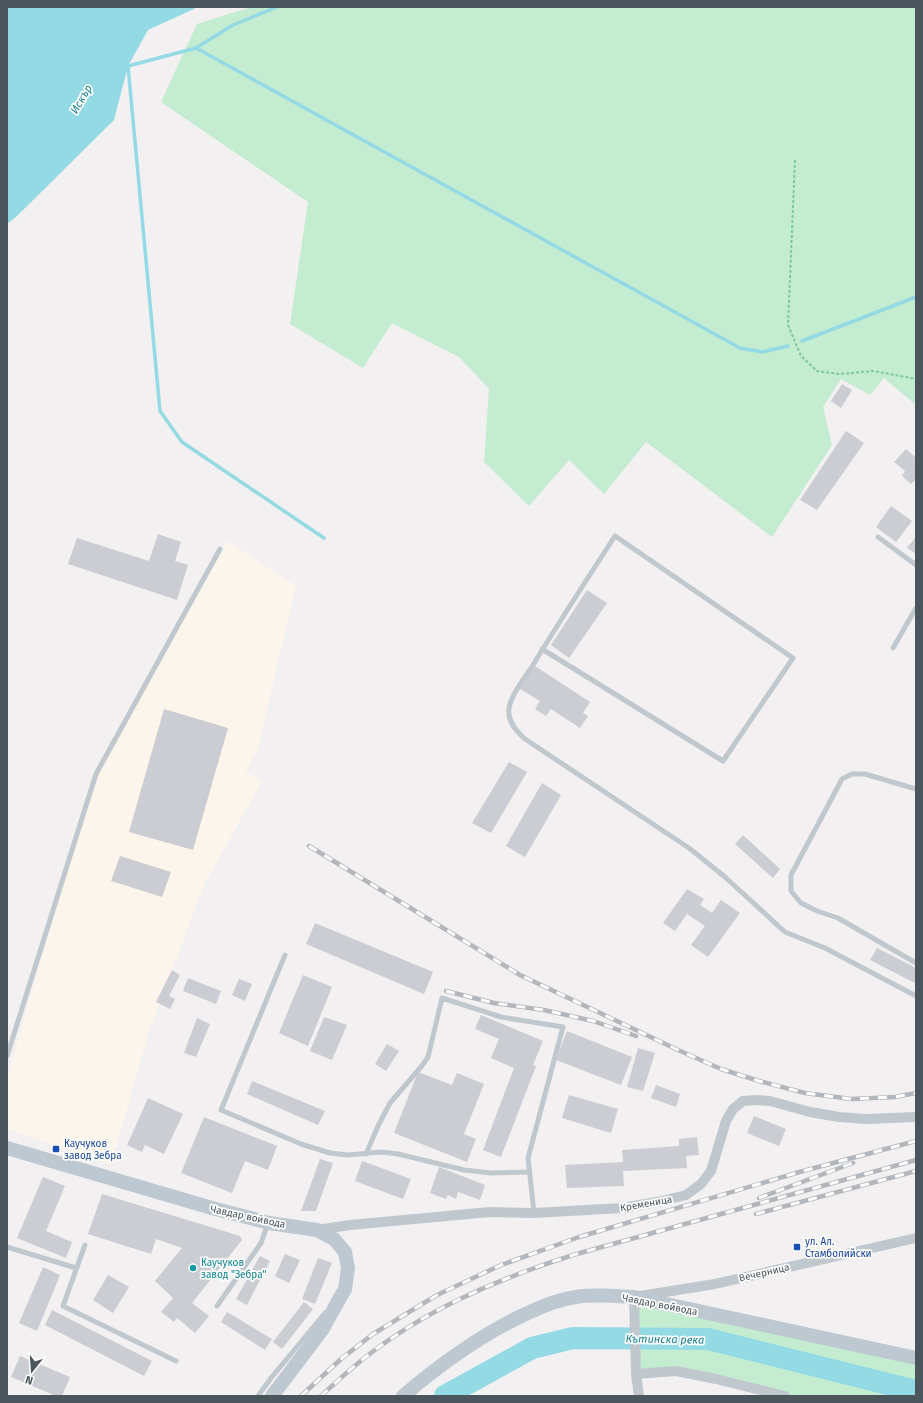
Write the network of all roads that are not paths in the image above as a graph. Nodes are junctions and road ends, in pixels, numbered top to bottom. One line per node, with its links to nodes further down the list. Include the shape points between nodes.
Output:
1 (878, 538): 3 (lane)
2 (220, 549): 11 (lane, via 96,774)
3 (916, 565)
4 (916, 608): 5 (lane)
5 (893, 648)
6 (542, 649): 6 (lane, via 615,536 794,658 723,761); 10 (lane, via 509,708 514,729 525,739 689,848 725,876 785,932 825,948)
7 (916, 789): 9 (lane, via 865,774 852,774 842,780 791,875 791,891 801,902 838,918)
8 (285, 955): 14 (lane, via 221,1110 330,1153)
9 (916, 964)
10 (916, 996)
11 (7, 1056)
12 (916, 1117): 16 (street, Кременица, via 839,1117 810,1112 770,1100 743,1101 733,1109 726,1121 711,1171 701,1184 686,1194 622,1208)
13 (7, 1148): 17 (street, Чавдар войвода, via 212,1208)
14 (366, 1154): 15 (lane, via 398,1154 484,1172); 15 (lane, via 390,1104 428,1057 442,998 501,1017 563,1027 528,1158)
15 (530, 1172): 16 (lane)
16 (534, 1213): 18 (street, Кременица, via 490,1212)
17 (269, 1222): 18 (street, Чавдар войвода); 25 (lane, via 261,1243)
18 (317, 1230): 23 (street, Чавдар войвода, via 334,1239 345,1252 348,1268)
19 (916, 1238): 24 (street, Вечерница, via 715,1284)
20 (85, 1245): 22 (lane)
21 (7, 1247): 22 (lane)
22 (76, 1268): 27 (lane, via 63,1306)
23 (345, 1289): 29 (lane); 30 (street, Чавдар войвода, via 322,1330)
24 (634, 1297): 26 (street, Чавдар войвода); 28 (street); 31 (street, Чавдар войвода, via 596,1295 551,1302 512,1320 478,1340)
25 (217, 1306)
26 (916, 1358)
27 (176, 1361)
28 (636, 1374): 32 (street); 33 (street, via 676,1371)
29 (258, 1396)
30 (272, 1396)
31 (403, 1396)
32 (639, 1396)
33 (785, 1396)

